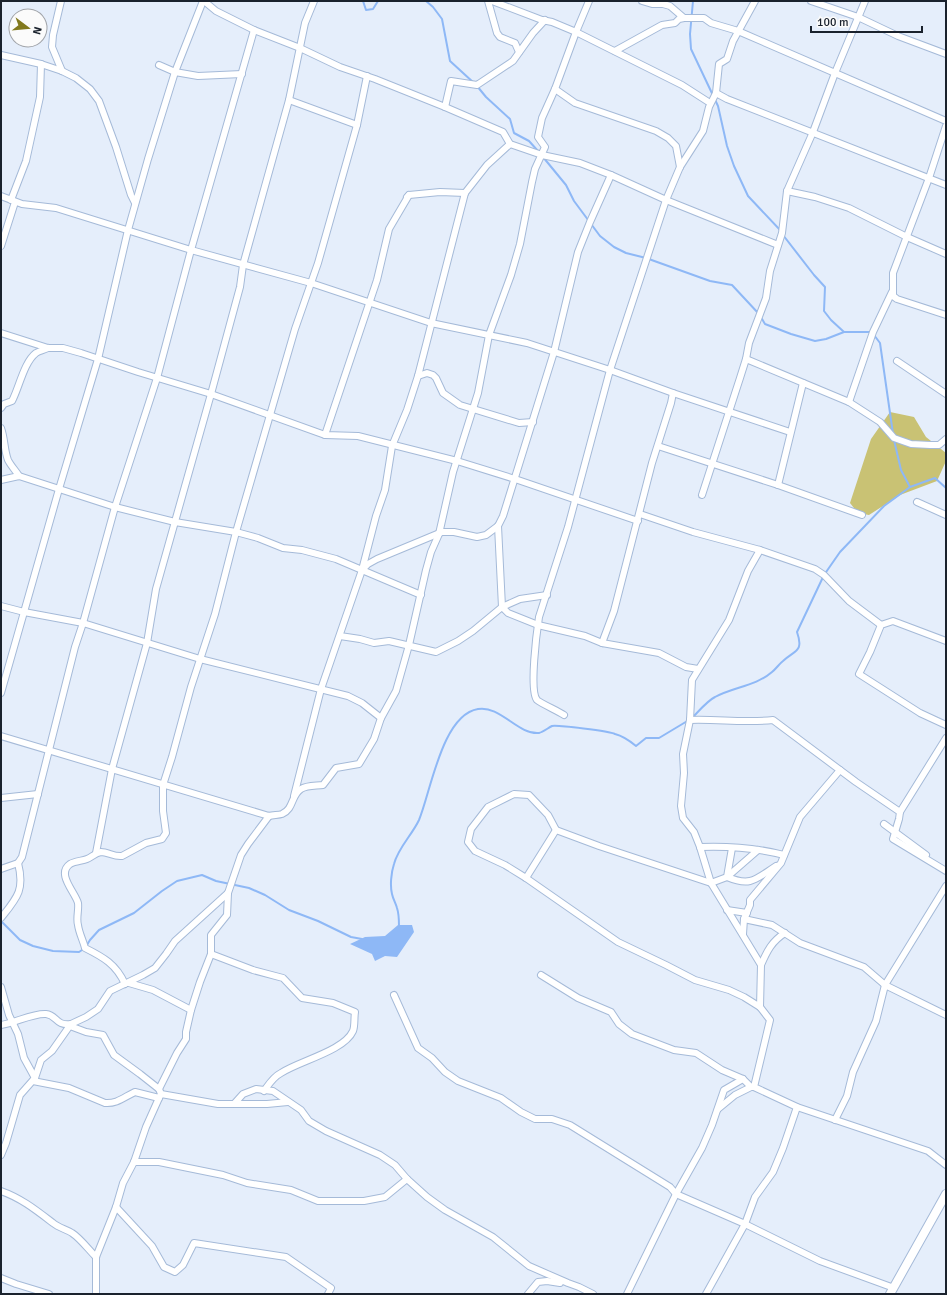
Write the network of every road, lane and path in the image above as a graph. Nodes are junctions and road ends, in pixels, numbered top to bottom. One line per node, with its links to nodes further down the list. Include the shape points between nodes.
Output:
1 (61, 1): 24 (street, via 52,47)
2 (314, 1): 17 (street, via 305,23)
3 (488, 1): 19 (street, via 497,33 500,37 515,43)
4 (492, 1): 13 (street)
5 (589, 1): 16 (street)
6 (642, 1): 12 (street, via 670,6)
7 (754, 1): 15 (street)
8 (811, 1): 11 (street)
9 (865, 1): 11 (street)
10 (206, 2): 14 (street, via 228,18); 25 (street)
11 (858, 17): 20 (street, via 898,36); 26 (street)
12 (684, 18): 15 (street, via 704,18 711,23); 18 (street, via 675,23 662,25)
13 (545, 20): 16 (street); 19 (street)
14 (254, 30): 17 (street); 27 (street)
15 (738, 31): 26 (street); 30 (street, via 727,59 719,64)
16 (576, 32): 18 (street); 29 (street)
17 (300, 48): 28 (street, via 340,67); 31 (street)
18 (615, 51): 32 (street, via 682,85)
19 (520, 52): 33 (street, via 513,61 477,86 451,81)
20 (946, 54)
21 (1, 55): 22 (street)
22 (41, 64): 24 (street); 49 (street, via 40,97 26,161)
23 (158, 65): 25 (street)
24 (62, 71): 50 (street, via 90,89 99,101)
25 (175, 72): 27 (street, via 198,76); 50 (street)
26 (835, 73): 34 (street); 37 (street)
27 (242, 74): 56 (street)
28 (367, 76): 33 (street); 35 (street)
29 (555, 89): 39 (street, via 542,118 538,137 545,147); 40 (street, via 575,103 656,131 668,138 676,146)
30 (716, 93): 32 (street); 37 (street)
31 (289, 100): 35 (street); 58 (street)
32 (710, 103): 40 (street, via 703,130)
33 (445, 106): 38 (street, via 503,132)
34 (946, 120)
35 (357, 125): 59 (street)
36 (946, 126): 42 (street)
37 (813, 132): 42 (street); 44 (street)
38 (510, 144): 39 (street); 45 (street, via 487,165)
39 (542, 155): 41 (street, via 580,163); 65 (street, via 535,169 515,262)
40 (680, 167): 48 (street)
41 (611, 175): 48 (street); 67 (street, via 578,252)
42 (929, 178): 43 (street); 53 (street)
43 (946, 184)
44 (786, 191): 53 (street, via 849,208); 54 (street, via 782,233)
45 (465, 193): 46 (street); 63 (street)
46 (409, 195): 51 (street); 61 (street, via 389,229)
47 (1, 196): 49 (street)
48 (666, 200): 54 (street); 71 (street)
49 (13, 201): 52 (street, via 56,208); 55 (street)
50 (135, 203): 52 (street)
51 (401, 204)
52 (128, 230): 56 (street); 68 (street)
53 (907, 237): 57 (street); 60 (street, via 893,273)
54 (778, 245): 69 (street, via 770,271 766,298 748,343)
55 (1, 246)
56 (191, 250): 58 (street); 73 (street)
57 (946, 254)
58 (243, 265): 59 (street); 76 (street, via 240,287)
59 (311, 284): 61 (street); 82 (street, via 295,329)
60 (892, 292): 62 (street, via 897,299); 78 (street, via 873,332)
61 (369, 303): 63 (street); 86 (street)
62 (946, 315)
63 (431, 322): 65 (street); 72 (street)
64 (1, 333): 66 (street)
65 (489, 335): 67 (street); 80 (street)
66 (48, 348): 68 (street, via 63,348); 79 (street, via 35,353 27,363 12,401)
67 (554, 352): 71 (street); 83 (street)
68 (98, 359): 73 (street); 97 (street)
69 (746, 359): 74 (street); 81 (street)
70 (897, 361): 77 (street)
71 (610, 370): 75 (street); 99 (street)
72 (418, 376): 80 (street, via 433,375 444,394 460,405); 88 (street)
73 (156, 378): 76 (street); 101 (street)
74 (803, 383): 78 (street); 85 (street)
75 (673, 393): 81 (street); 89 (street)
76 (212, 394): 82 (street); 106 (street)
77 (946, 394)
78 (849, 402): 87 (street, via 880,422 894,438 911,444 930,445 938,445)
79 (1, 408)
80 (473, 409): 83 (street, via 519,423); 90 (street)
81 (729, 412): 85 (street); 91 (street)
82 (271, 415): 86 (street); 108 (street)
83 (533, 422): 93 (street)
84 (1, 428): 92 (street, via 9,461)
85 (790, 432): 95 (street)
86 (325, 435): 88 (street, via 358,436)
87 (946, 439)
88 (392, 446): 90 (street); 111 (street, via 385,490)
89 (658, 446): 91 (street); 102 (street)
90 (457, 461): 93 (street); 109 (street)
91 (712, 463): 95 (street); 98 (street)
92 (20, 476): 94 (street); 97 (street)
93 (514, 478): 99 (street); 107 (street)
94 (1, 480)
95 (778, 485): 103 (street)
96 (646, 487): 102 (street)
97 (59, 489): 101 (street); 116 (street)
98 (702, 495)
99 (574, 499): 105 (street); 113 (street, via 558,562)
100 (917, 502): 104 (street)
101 (115, 507): 106 (street); 117 (street)
102 (640, 514): 105 (street); 110 (street, via 693,532)
103 (862, 515)
104 (946, 515)
105 (638, 521): 122 (street, via 614,611)
106 (175, 522): 108 (street); 123 (street, via 156,589)
107 (498, 526): 109 (street, via 486,535 477,537 454,532); 115 (street)
108 (236, 532): 111 (street, via 283,548 336,559); 125 (street, via 215,614)
109 (439, 534): 111 (street, via 377,559); 112 (street, via 431,552)
110 (760, 550): 118 (street, via 815,569 849,601); 126 (street, via 748,571 729,620)
111 (362, 570): 112 (street); 120 (street)
112 (421, 594): 124 (street)
113 (546, 595): 115 (street, via 520,599); 119 (street)
114 (1, 606): 116 (street)
115 (502, 607): 119 (street, via 508,613); 124 (street, via 473,631 440,651)
116 (24, 612): 117 (street); 128 (street)
117 (83, 623): 123 (street); 135 (street)
118 (881, 624): 121 (street, via 893,621); 132 (street, via 859,674 920,713)
119 (538, 625): 122 (street); 129 (street, via 534,694 537,700)
120 (340, 636): 124 (street, via 374,644 389,641); 127 (street)
121 (946, 641)
122 (602, 642): 126 (street, via 659,653 686,667)
123 (147, 643): 125 (street); 136 (street)
124 (409, 645): 130 (street, via 396,692)
125 (200, 659): 127 (street); 138 (street)
126 (698, 669): 131 (street, via 692,680)
127 (321, 689): 130 (street, via 362,702); 141 (street)
128 (1, 693)
129 (564, 715)
130 (381, 718): 141 (street, via 374,739 359,764 336,768 323,785 301,789 295,794)
131 (690, 720): 137 (street, via 773,720); 146 (street, via 683,754 681,806 683,818 694,832)
132 (946, 725)
133 (1, 736): 135 (street)
134 (946, 738): 142 (street)
135 (50, 751): 136 (street); 139 (street)
136 (112, 769): 138 (street); 149 (street)
137 (840, 770): 142 (street); 150 (street, via 800,817)
138 (163, 785): 143 (street); 149 (street, via 166,832 164,837 118,857 105,852)
139 (38, 794): 140 (street); 151 (street, via 22,857)
140 (1, 798)
141 (291, 807): 143 (street, via 282,814)
142 (900, 812): 154 (street, via 893,839)
143 (269, 816): 159 (street, via 241,855)
144 (884, 824): 154 (street)
145 (556, 830): 156 (street); 156 (street, via 548,815 529,795 514,794 488,807 471,829 468,842 475,851); 157 (street)
146 (700, 847): 147 (street); 157 (street)
147 (732, 848): 148 (street); 155 (street)
148 (758, 850): 150 (street); 155 (street)
149 (96, 853): 168 (street, via 87,859 70,863 65,877 78,903 77,924 84,948 118,970)
150 (784, 855): 152 (street)
151 (18, 863): 153 (street); 161 (street, via 22,877 17,898)
152 (781, 863): 155 (street, via 750,882 744,883); 162 (street, via 750,900)
153 (1, 870)
154 (946, 871)
155 (727, 877): 157 (street)
156 (526, 878): 172 (street, via 618,942 695,980 729,990)
157 (711, 883): 160 (street)
158 (946, 886): 169 (street)
159 (228, 893): 165 (street, via 227,915 211,935); 168 (street, via 175,941 155,968)
160 (727, 910): 162 (street, via 747,913); 163 (street)
161 (1, 918)
162 (744, 919): 163 (street); 164 (street, via 772,925)
163 (742, 934): 166 (street)
164 (785, 934): 166 (street, via 769,947); 169 (street, via 800,943 864,967)
165 (211, 954): 173 (street); 181 (street, via 283,978 302,998 333,1003 355,1012 353,1030 345,1042 281,1072)
166 (761, 965): 172 (street)
167 (542, 975): 178 (street, via 578,998 611,1012 619,1024 632,1034 674,1050 696,1053 722,1070)
168 (126, 983): 173 (street, via 153,990); 177 (street, via 110,991 93,1013)
169 (885, 985): 174 (street); 187 (street, via 876,1021 852,1072 847,1096)
170 (1, 987): 175 (street)
171 (394, 995): 193 (street, via 418,1048 456,1080 501,1098 535,1119 552,1119 570,1125 670,1187)
172 (760, 1007): 180 (street, via 770,1020)
173 (191, 1010): 182 (street, via 186,1039 177,1053)
174 (946, 1015)
175 (13, 1023): 176 (street); 177 (street, via 46,1014 51,1015 62,1025); 179 (street)
176 (1, 1025)
177 (70, 1025): 179 (street, via 52,1051 39,1063); 182 (street, via 86,1032 103,1035 114,1055 140,1074)
178 (743, 1079): 180 (street); 186 (street, via 724,1090)
179 (34, 1080): 182 (street, via 69,1088 111,1104 135,1092); 188 (street, via 20,1095)
180 (753, 1087): 185 (street); 186 (street, via 735,1095)
181 (264, 1091): 183 (street, via 273,1091); 184 (street, via 256,1089 243,1094)
182 (160, 1094): 184 (street, via 218,1104); 189 (street)
183 (288, 1102): 184 (street); 191 (street, via 301,1110 309,1122 380,1155 395,1165)
184 (234, 1104)
185 (797, 1107): 187 (street); 196 (street, via 773,1172 755,1197)
186 (718, 1108): 193 (street, via 702,1148)
187 (835, 1120): 190 (street, via 928,1151)
188 (1, 1155)
189 (134, 1162): 191 (street, via 159,1162 223,1175 247,1184 291,1190 318,1201 364,1201 385,1197); 195 (street)
190 (946, 1165)
191 (407, 1179): 199 (street, via 445,1210 493,1237 529,1266)
192 (1, 1191): 197 (street, via 15,1196 54,1224 72,1233)
193 (676, 1194): 196 (street); 206 (street)
194 (946, 1194): 200 (street)
195 (116, 1207): 197 (street); 203 (street, via 152,1246 164,1267 175,1272 183,1265 194,1243 202,1244 286,1257 331,1288)
196 (745, 1224): 200 (street, via 820,1261); 207 (street)
197 (96, 1257): 202 (street)
198 (1, 1278): 201 (street)
199 (568, 1284): 204 (street, via 538,1282); 205 (street)
200 (892, 1291)
201 (49, 1294)
202 (96, 1294)
203 (328, 1294)
204 (528, 1294)
205 (593, 1294)
206 (627, 1294)
207 (706, 1294)

